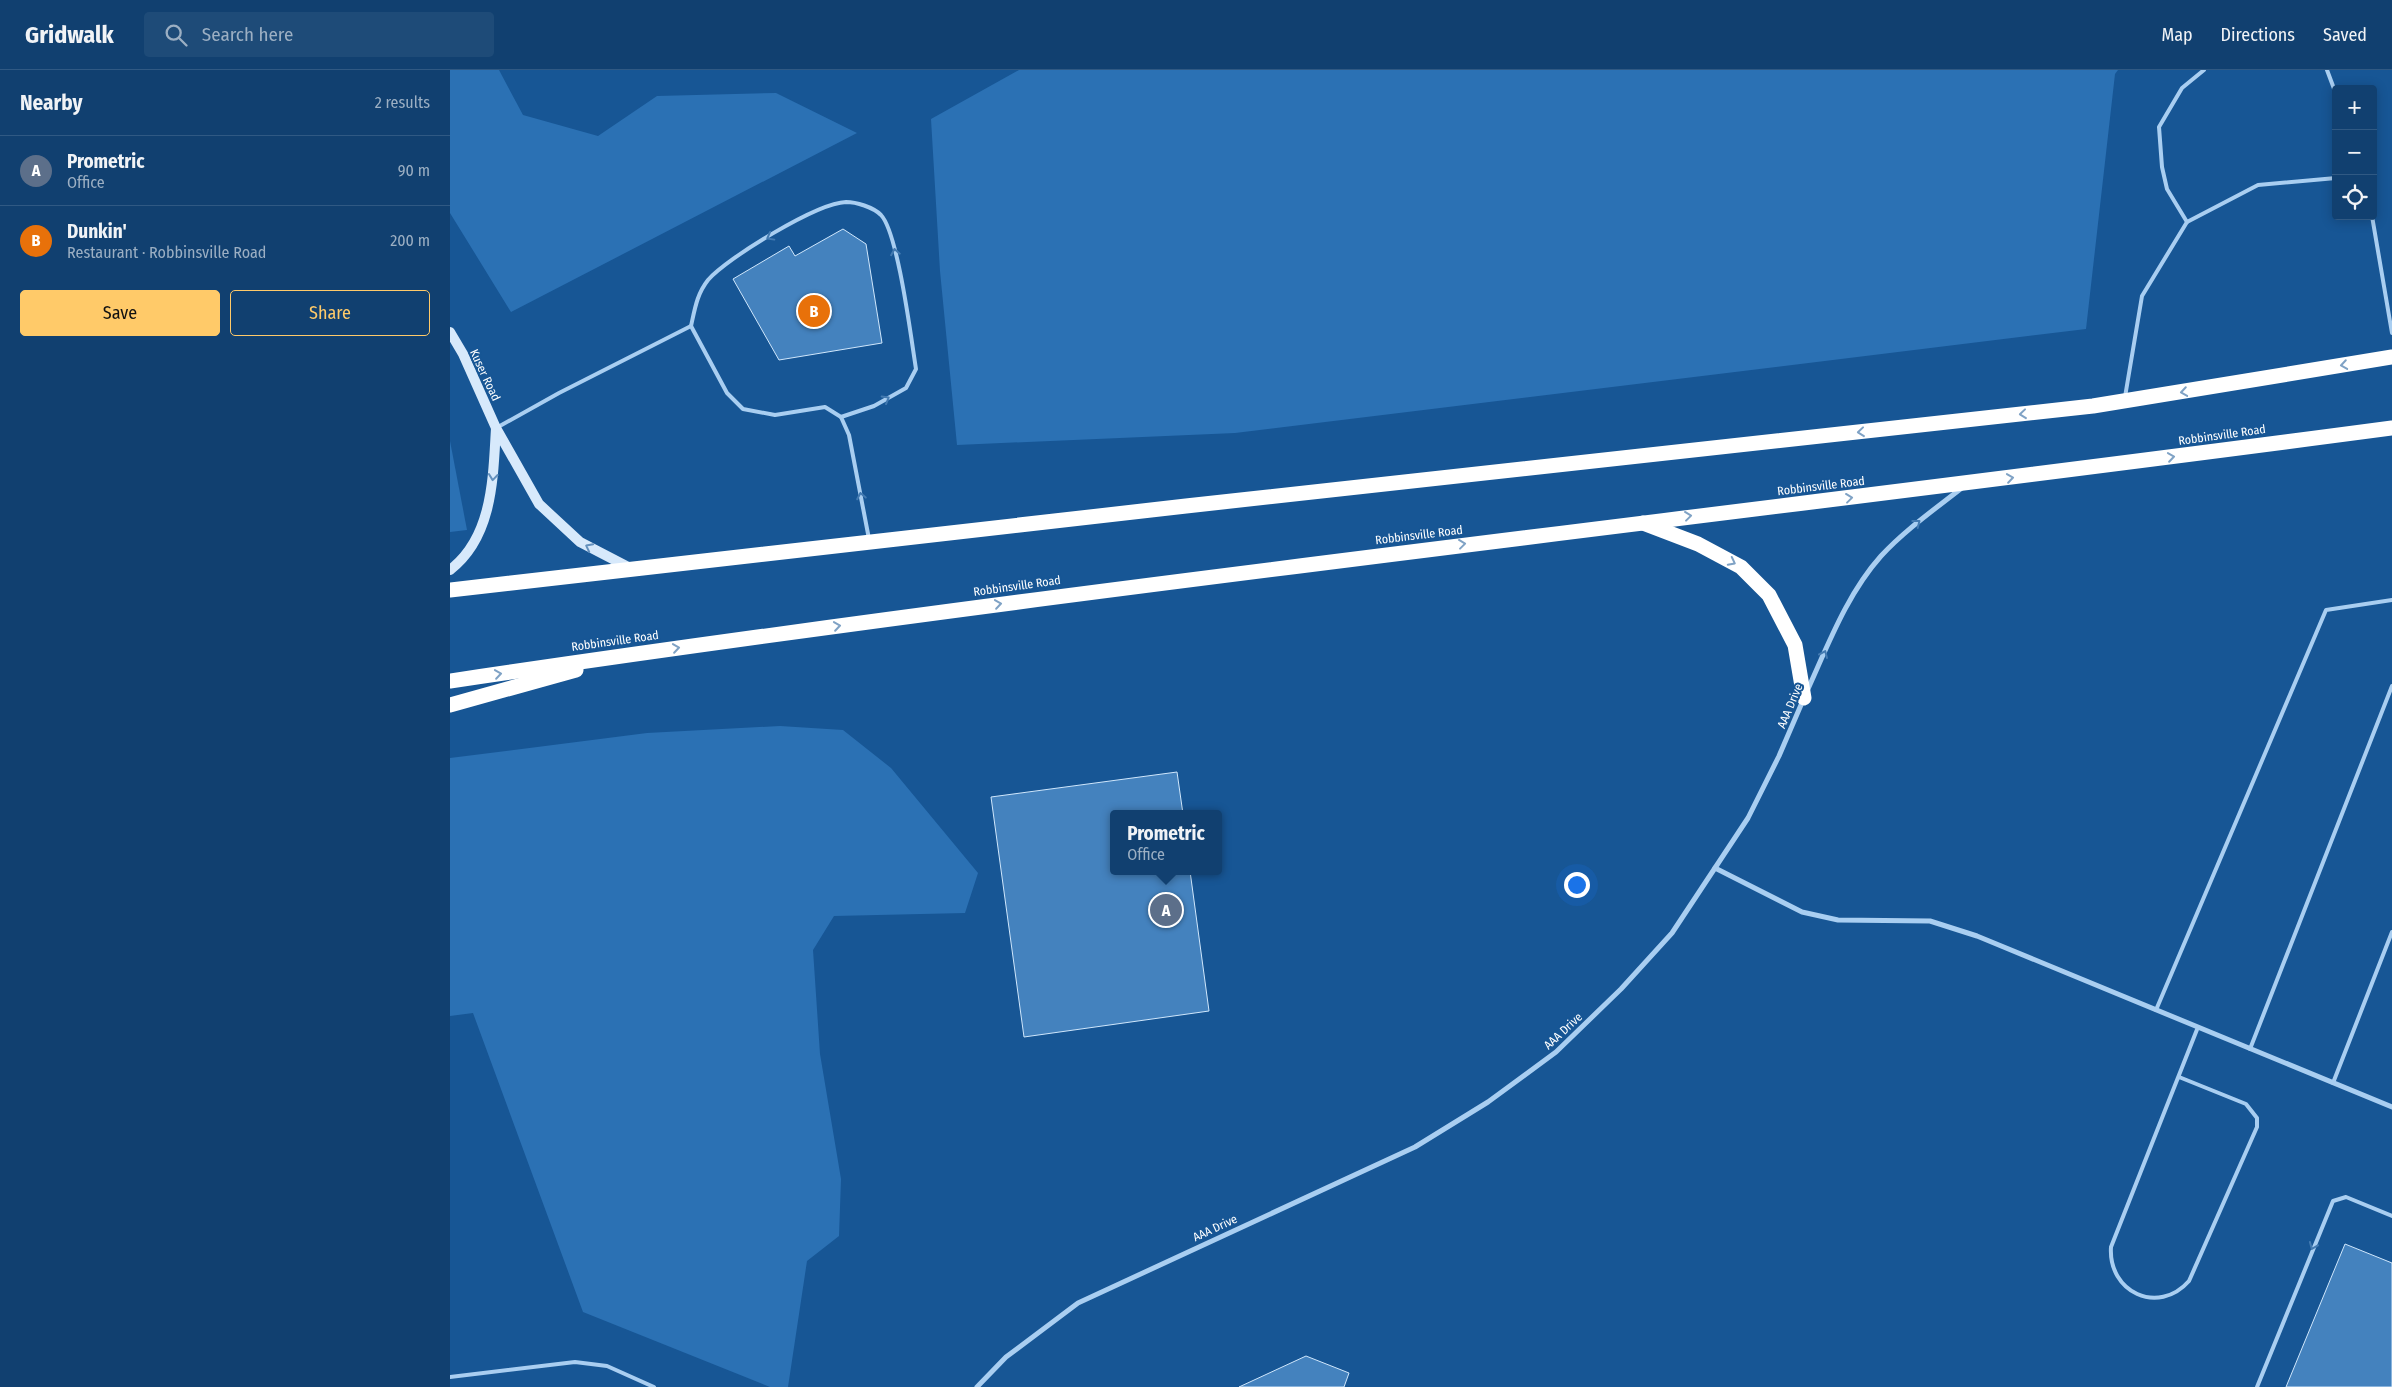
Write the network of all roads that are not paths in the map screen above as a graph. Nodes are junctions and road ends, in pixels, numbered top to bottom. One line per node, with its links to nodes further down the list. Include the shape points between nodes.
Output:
1 (2204, 70): 6 (lane, via 2182,88 2159,127 2167,189)
2 (2327, 70): 3 (lane)
3 (2333, 85)
4 (2332, 178): 6 (lane, via 2258,185)
5 (2373, 220): 9 (lane)
6 (2187, 222): 11 (lane, via 2142,296)
7 (691, 326): 12 (lane, via 727,393 743,409 775,416 825,407); 12 (lane, one-way to 7, via 874,406 906,388 916,369 892,236 880,214 862,204 844,202 811,214 754,246 730,261 698,294); 13 (lane, via 559,392)
8 (450, 332): 13 (street, Kuser Road)
9 (2392, 333)
10 (2392, 357): 11 (highway, one-way to 11)
11 (2124, 401): 17 (highway, one-way to 17)
12 (841, 417): 17 (lane, one-way to 12, via 849,435)
13 (496, 428): 18 (street, Kuser Road, one-way to 13, via 580,542 539,504); 19 (street, one-way to 19, via 493,481 485,517 473,547)
14 (2392, 428): 15 (highway, Robbinsville Road, one-way to 14)
15 (1968, 484): 16 (highway, Robbinsville Road, one-way to 15); 25 (street, AAA Drive, one-way to 15, via 1838,622 1880,557 1906,532)
16 (1639, 522): 22 (highway, Robbinsville Road, one-way to 16); 25 (highway, one-way to 25, via 1698,544 1742,567 1768,595 1795,645)
17 (870, 544): 18 (highway)
18 (632, 569): 20 (highway)
19 (450, 570)
20 (450, 590)
21 (2392, 600): 29 (lane, via 2326,610)
22 (644, 652): 23 (highway, Robbinsville Road, one-way to 22); 26 (highway)
23 (450, 681)
24 (2392, 686): 31 (lane)
25 (1804, 698): 27 (street, AAA Drive, via 1748,818)
26 (450, 704)
27 (1715, 868): 29 (street, via 1802,912 1838,920 1930,921 1977,936); 40 (street, AAA Drive, via 1672,933 1621,989 1556,1052 1488,1102 1415,1147 1078,1304 1006,1357)
28 (2392, 932): 33 (lane)
29 (2156, 1010): 30 (street)
30 (2198, 1027): 31 (street); 32 (lane)
31 (2250, 1048): 33 (street)
32 (2179, 1077): 32 (lane, via 2112,1247 2110,1261 2116,1274 2130,1290 2146,1298 2162,1298 2180,1292 2189,1282 2257,1127 2257,1118 2246,1104)
33 (2334, 1083): 34 (street)
34 (2392, 1107)
35 (2392, 1216): 41 (lane, one-way to 41, via 2346,1197 2333,1201)
36 (450, 1377): 37 (lane, via 575,1362 607,1366)
37 (643, 1382): 38 (lane); 39 (lane)
38 (638, 1387)
39 (654, 1387)
40 (977, 1387)
41 (2256, 1387)

